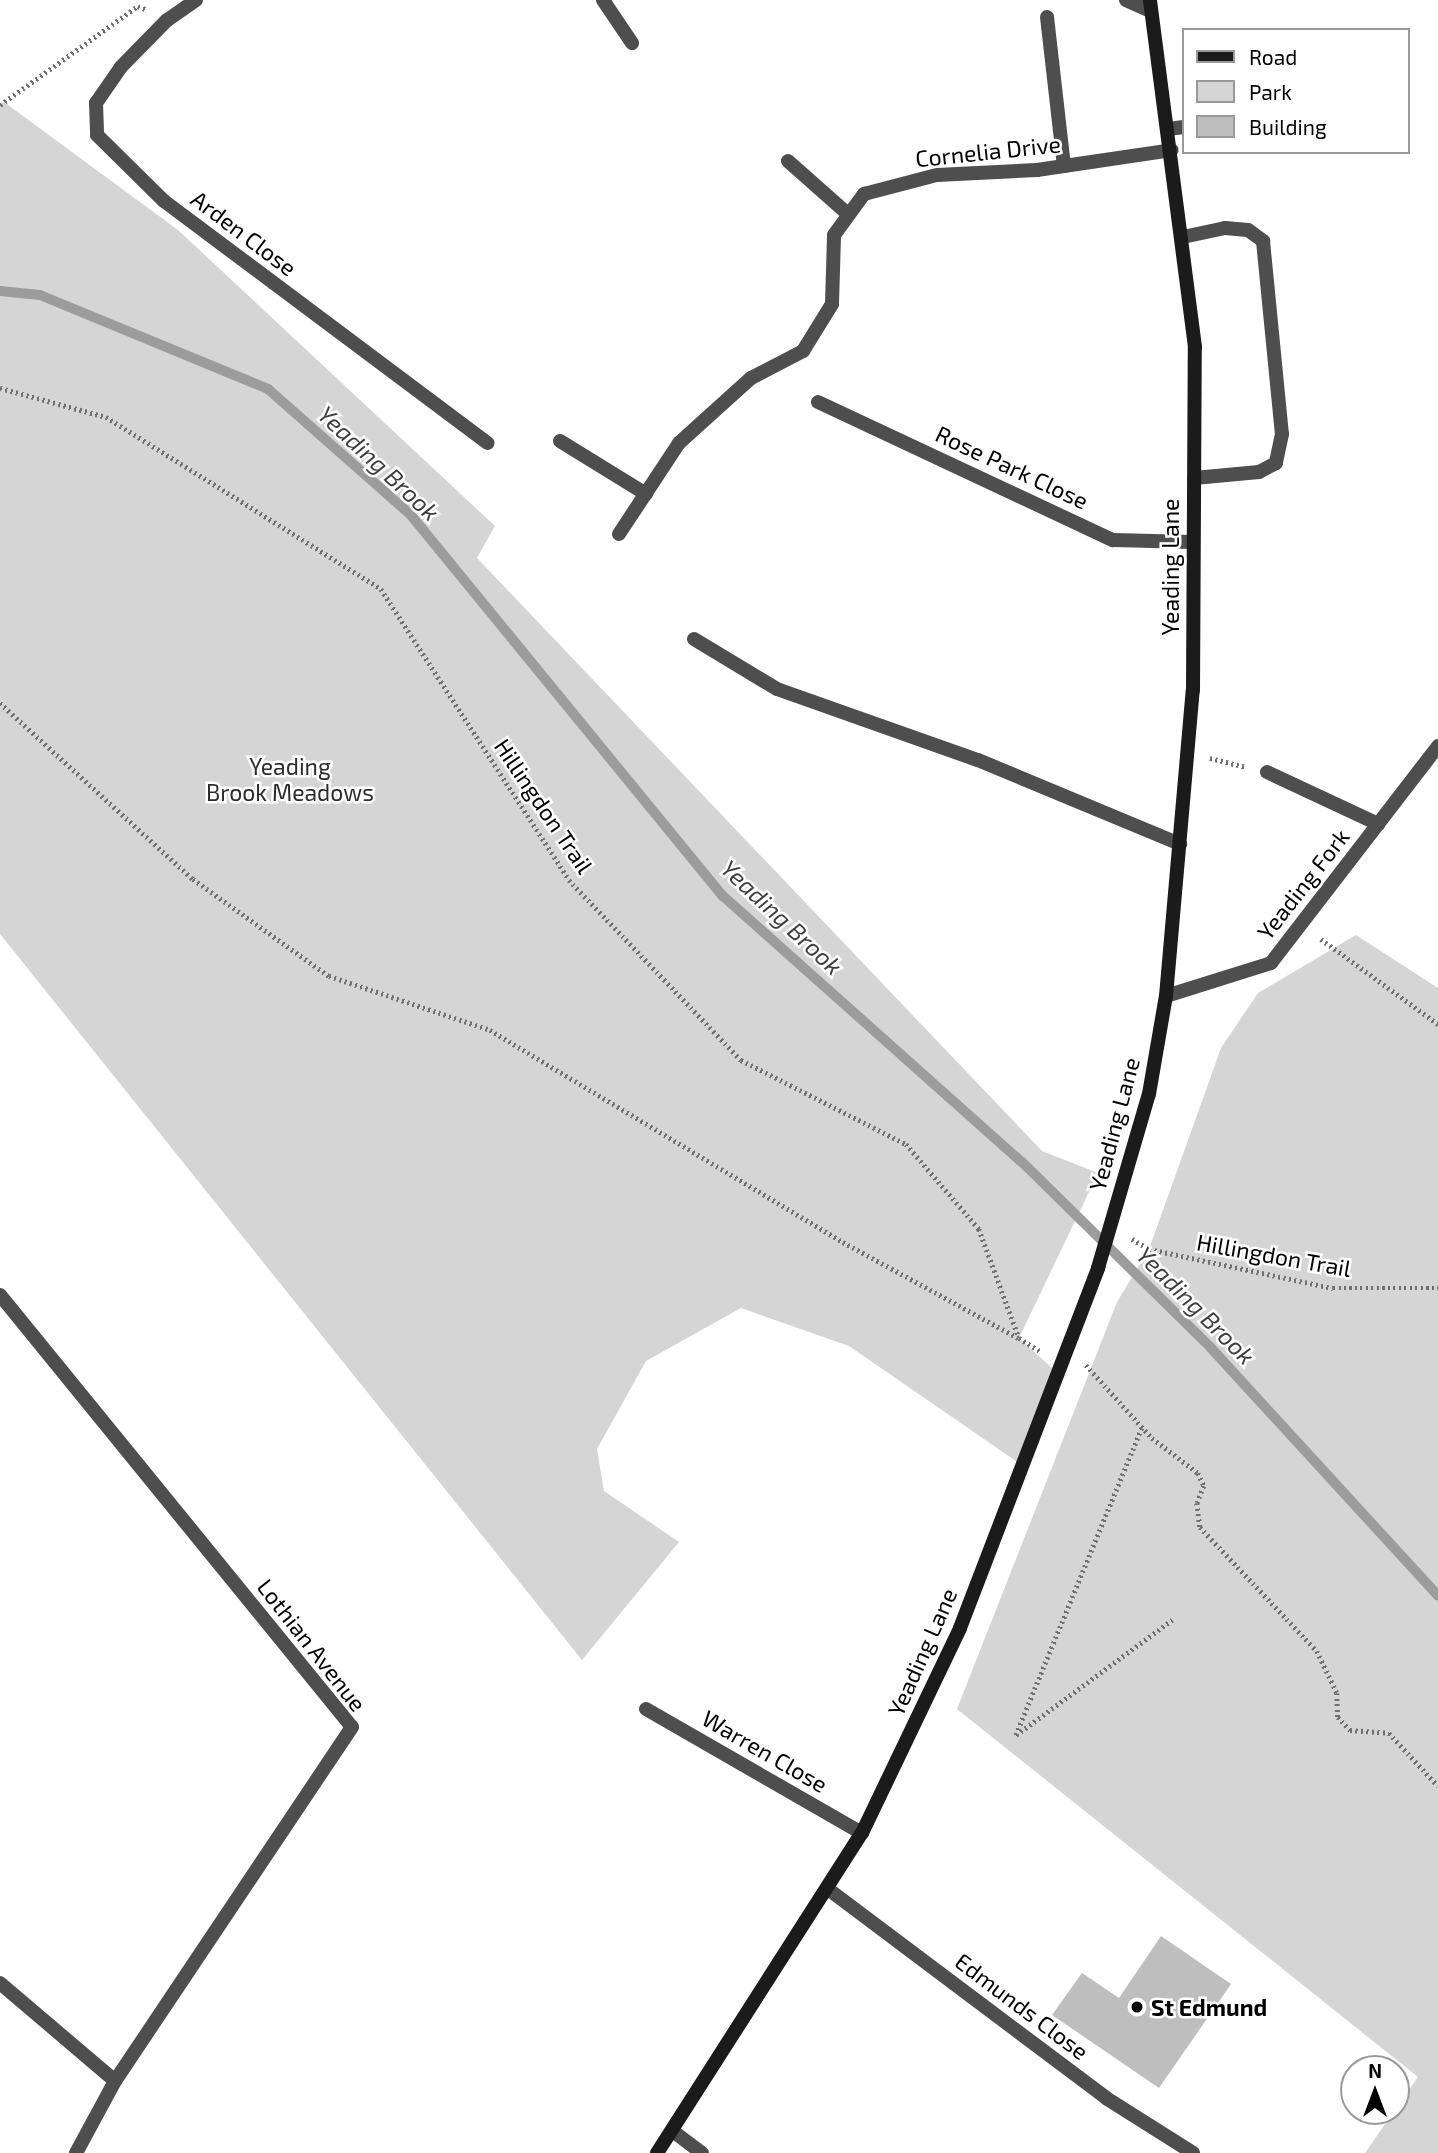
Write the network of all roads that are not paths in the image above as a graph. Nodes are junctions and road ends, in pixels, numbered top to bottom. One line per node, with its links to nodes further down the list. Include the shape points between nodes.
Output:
1 (195, 0): 16 (street, Arden Close, via 167,20 96,103 97,135 163,201)
2 (603, 0): 6 (street)
3 (1126, 0): 4 (street)
4 (1150, 5): 8 (street, Yeading Lane)
5 (1046, 17): 11 (street)
6 (632, 43)
7 (1182, 127): 8 (street)
8 (1168, 129): 9 (street, Yeading Lane)
9 (1172, 150): 11 (street, Cornelia Drive); 13 (street, Yeading Lane)
10 (788, 161): 12 (street)
11 (1064, 166): 12 (street, Cornelia Drive, via 937,175 864,194)
12 (849, 215): 18 (street, Cornelia Drive, via 834,235 832,304 803,351 751,378 679,443)
13 (1183, 237): 17 (street, Yeading Lane, via 1195,347); 17 (street, via 1225,228 1248,230 1263,241 1282,434 1276,463 1259,472)
14 (818, 402): 20 (street, Rose Park Close, via 1113,540)
15 (560, 441): 18 (street)
16 (487, 443)
17 (1194, 478): 20 (street, Yeading Lane)
18 (646, 494): 19 (street, Cornelia Drive)
19 (619, 534)
20 (1193, 542): 25 (street, Yeading Lane, via 1188,753)
21 (694, 639): 25 (street, via 777,689 978,760)
22 (1438, 746): 24 (street, Yeading Fork)
23 (1267, 772): 24 (street)
24 (1378, 824): 26 (street, Yeading Fork, via 1271,963)
25 (1180, 844): 26 (street, Yeading Lane)
26 (1167, 996): 29 (street, Yeading Lane, via 1149,1094 1098,1268 1070,1345 960,1628)
27 (0, 1294): 32 (street, Lothian Avenue, via 352,1727)
28 (646, 1709): 29 (street, Warren Close)
29 (862, 1833): 30 (street, Yeading Lane)
30 (828, 1889): 33 (street, Yeading Lane); 37 (street, Edmunds Close, via 1106,2098)
31 (0, 1983): 32 (street)
32 (116, 2081): 34 (street, Lothian Avenue)
33 (674, 2132): 35 (street, Yeading Lane); 36 (street)
34 (76, 2153)
35 (657, 2153)
36 (702, 2153)
37 (1193, 2153)

